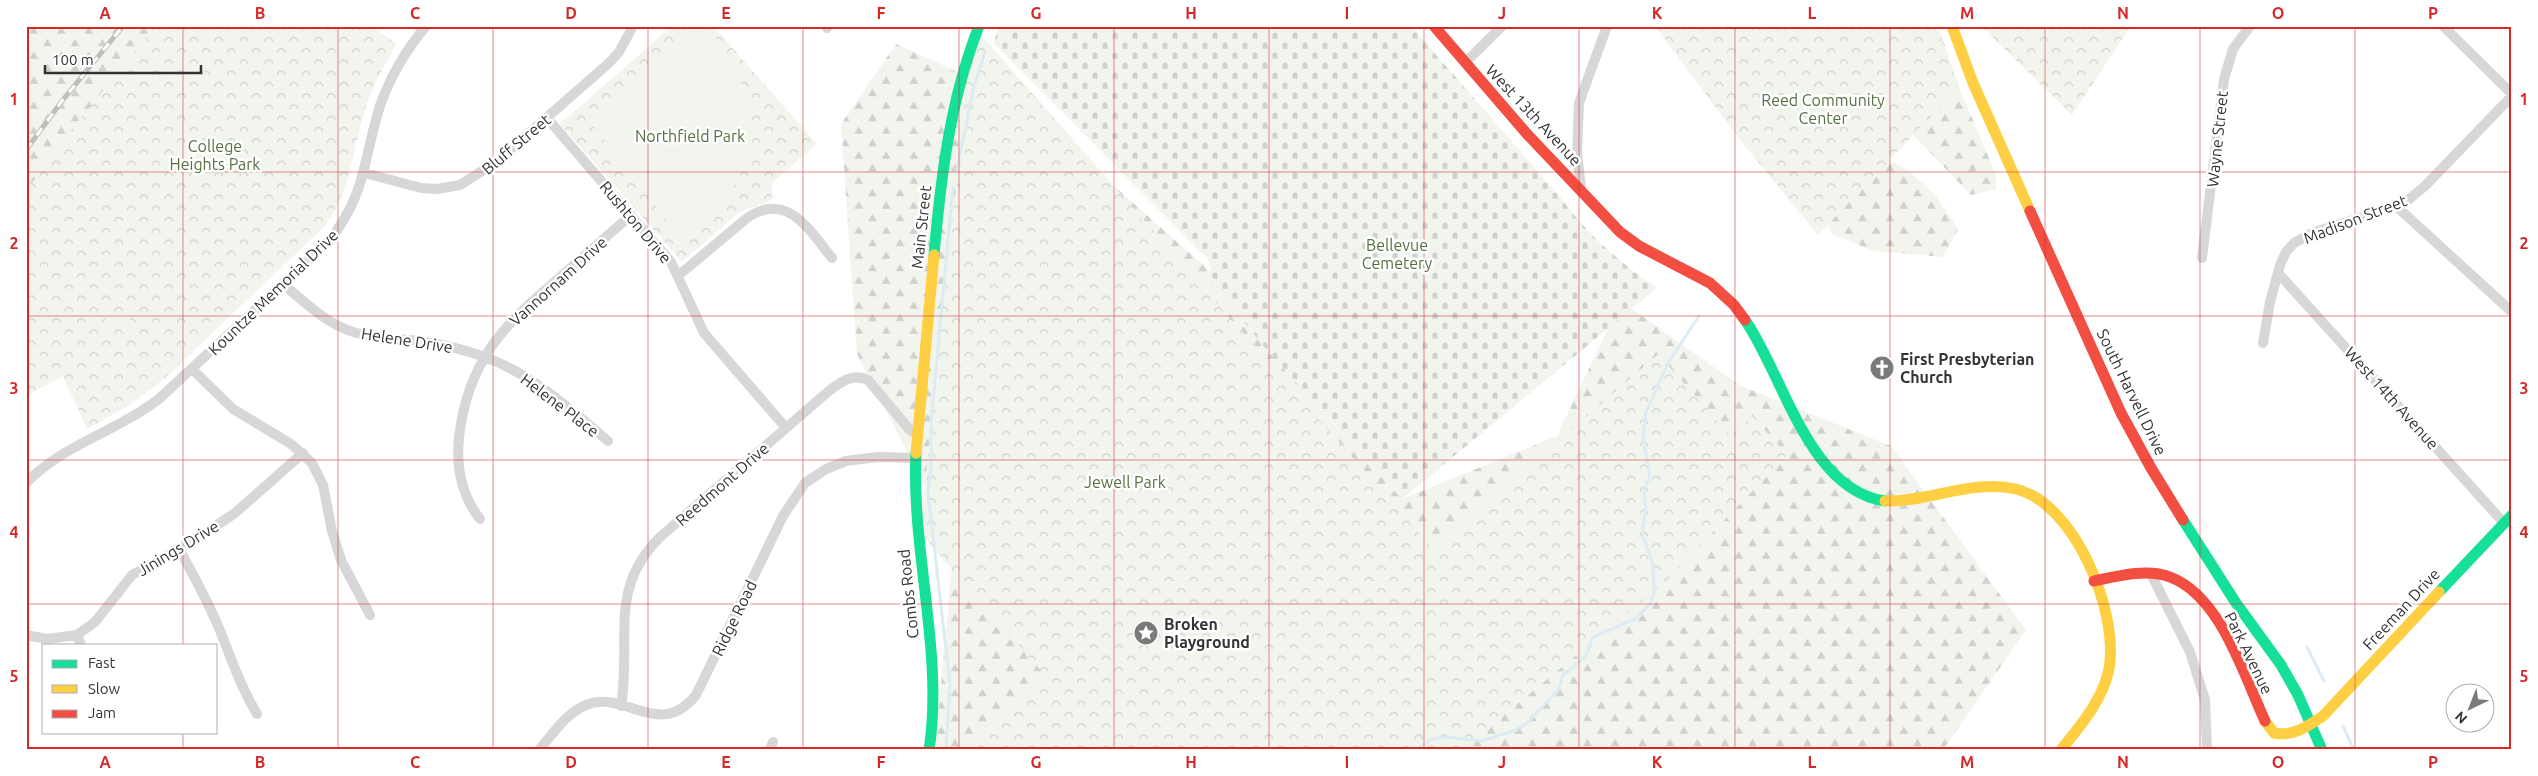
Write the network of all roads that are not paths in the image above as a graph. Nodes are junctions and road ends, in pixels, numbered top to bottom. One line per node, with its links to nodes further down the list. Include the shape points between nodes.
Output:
1 (426, 26): 13 (street, Kountze Memorial Drive, via 386,89)
2 (633, 26): 12 (street, Bluff Street, via 609,64)
3 (979, 26): 27 (street, Main Street, via 961,74 949,129)
4 (1434, 26): 10 (street, West 13th Avenue)
5 (1502, 26): 10 (street)
6 (1607, 26): 14 (street, via 1579,102 1577,154)
7 (1952, 26): 42 (street, South Harvell Drive, via 1973,82 2121,413 2150,468 2220,578 2282,665)
8 (2250, 26): 18 (street, Wayne Street, via 2233,49 2224,80)
9 (2443, 26): 11 (street)
10 (1465, 63): 14 (street, West 13th Avenue)
11 (2512, 95): 15 (street, Madison Street, via 2425,186)
12 (547, 118): 13 (street, Bluff Street, via 496,162 460,185 421,188); 16 (street, Rushton Drive)
13 (364, 173): 21 (street, Kountze Memorial Drive, via 355,202 337,232)
14 (1580, 188): 36 (street, West 13th Avenue, via 1611,224 1632,242 1711,283 1734,304 1816,451 1852,488 1867,496 1892,502 1919,500 1978,487 1996,486 2026,492 2049,506 2062,519)
15 (2396, 206): 19 (street, Madison Street, via 2314,232 2294,243 2286,252); 22 (street)
16 (632, 215): 20 (street, Rushton Drive); 24 (street, Vannornam Drive, via 509,322)
17 (832, 258): 20 (street, via 800,220 783,209 773,207 755,212)
18 (2202, 258)
19 (2279, 274): 23 (street, Madison Street); 32 (street, West 14th Avenue)
20 (679, 275): 26 (street, Rushton Drive, via 704,333)
21 (283, 284): 24 (street, Helene Drive, via 344,328 377,338 438,344); 25 (street, Kountze Memorial Drive)
22 (2512, 312)
23 (2263, 343)
24 (484, 357): 28 (street, Helene Place, via 541,386); 33 (street, Vannornam Drive, via 468,393 459,444 463,490)
25 (193, 370): 29 (street, via 234,409); 31 (street, Kountze Memorial Drive, via 139,414 57,457)
26 (786, 428): 27 (street, Reedmont Drive, via 837,385 848,378 862,377); 40 (street, Reedmont Drive, via 660,537 639,561 627,597)
27 (918, 436): 30 (street, Combs Road)
28 (608, 441)
29 (303, 453): 34 (street, Jinings Drive, via 236,513); 37 (street, via 318,472 341,560)
30 (916, 458): 40 (street, Ridge Road, via 878,457 846,461 826,469 805,484 784,516 696,695 676,712 665,714 655,715); 44 (street, Combs Road, via 916,507 933,701)
31 (26, 483)
32 (2508, 519): 42 (street, Freeman Drive, via 2324,716)
33 (480, 520)
34 (179, 549): 39 (street, Jinings Drive, via 132,575); 41 (street)
35 (2151, 574): 36 (street, Park Avenue); 42 (street, Park Avenue, via 2181,582 2209,609 2225,634 2260,713 2274,734 2292,733); 46 (street, via 2190,652 2202,690)
36 (2094, 581): 45 (street, West 13th Avenue, via 2110,630 2109,667 2097,699)
37 (370, 615)
38 (26, 635): 39 (street, Jinings Drive)
39 (79, 640)
40 (621, 706): 43 (street, Ridge Road, via 596,702 578,709)
41 (257, 714)
42 (2312, 723): 47 (street, South Harvell Drive)
43 (539, 750)
44 (929, 750)
45 (2061, 750)
46 (2206, 750)
47 (2322, 750)

